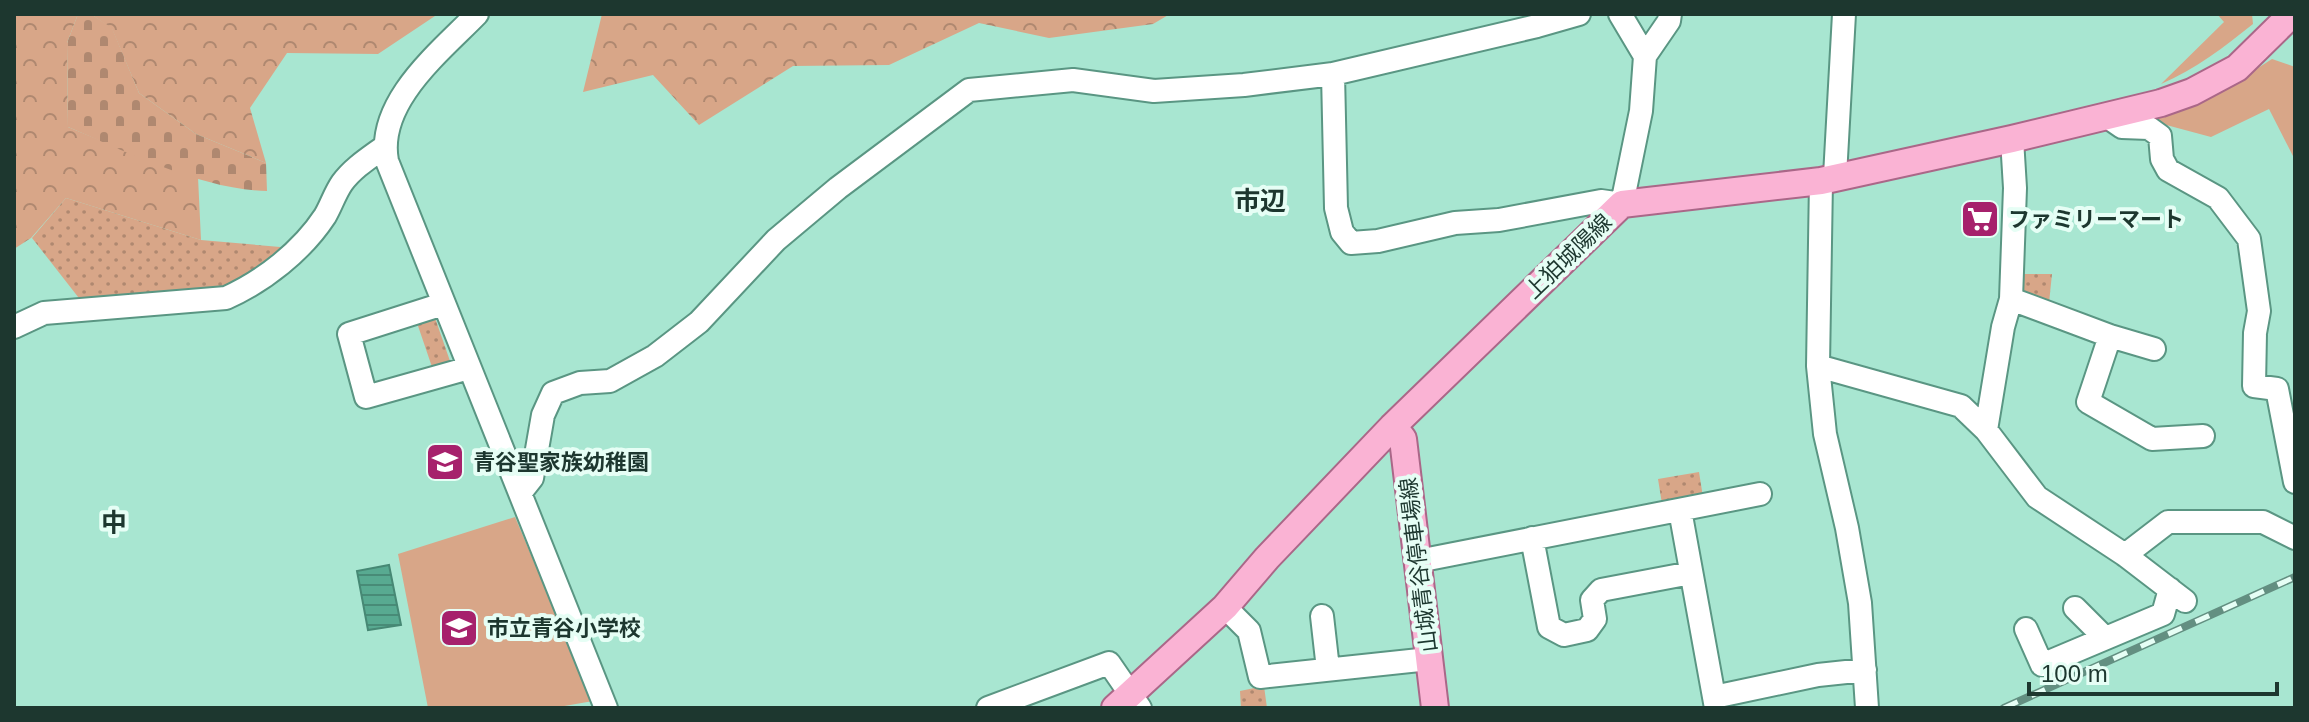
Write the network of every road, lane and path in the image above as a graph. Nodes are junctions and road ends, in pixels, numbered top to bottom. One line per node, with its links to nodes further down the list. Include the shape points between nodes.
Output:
1 (477, 14): 11 (street, via 402,96)
2 (1579, 14): 8 (street)
3 (1620, 14): 7 (street)
4 (1670, 14): 7 (street)
5 (1844, 14): 12 (street)
6 (2292, 14): 9 (main road, 上狛城陽線, via 2237,68 2216,80 2161,103)
7 (1645, 56): 13 (street, via 1641,111)
8 (1333, 74): 13 (street, via 1336,208 1351,243 1601,201); 25 (street, via 1154,91 1073,80 969,90 776,240 699,322 655,356 610,381 580,383 553,393 543,415 532,478)
9 (2106, 116): 10 (main road, 上狛城陽線); 24 (street, via 2122,127 2149,128 2160,136 2168,170 2218,198 2249,239 2259,311 2254,386 2277,389)
10 (2012, 139): 12 (main road, 上狛城陽線); 14 (street)
11 (384, 147): 15 (street); 16 (street, via 342,183 324,217 295,251 252,286 226,298 44,313)
12 (1828, 179): 13 (main road, 上狛城陽線); 19 (street)
13 (1622, 204): 21 (main road, 上狛城陽線)
14 (2011, 299): 17 (street); 22 (street)
15 (443, 304): 20 (street); 20 (street, via 349,334 366,397)
16 (14, 327)
17 (2110, 336): 18 (street); 23 (street, via 2088,402 2152,439)
18 (2154, 349)
19 (1818, 366): 22 (street, via 1961,406); 40 (street, via 1825,434 1860,603)
20 (469, 368): 25 (street)
21 (1393, 426): 31 (main road, 山城青谷停車場線, via 1403,439); 33 (main road, 上狛城陽線)
22 (1986, 430): 30 (street, via 2037,497)
23 (2203, 436)
24 (2295, 482)
25 (521, 492): 43 (street)
26 (1760, 494): 27 (street)
27 (1680, 510): 28 (street); 32 (street)
28 (1532, 538): 31 (street); 32 (street, via 1549,627 1564,635 1587,630 1595,619 1592,600 1601,590)
29 (2295, 538): 30 (street, via 2263,522 2168,522)
30 (2125, 555): 37 (street, via 2178,595 2163,614)
31 (1418, 561): 38 (main road, 山城青谷停車場線)
32 (1691, 573): 41 (street)
33 (1225, 607): 39 (street, via 1249,631 1260,677); 42 (main road, 上狛城陽線)
34 (2075, 608): 37 (street)
35 (1322, 616): 39 (street)
36 (2026, 629): 37 (street, via 2042,665)
37 (2105, 638)
38 (1429, 659): 39 (street); 45 (main road, 山城青谷停車場線)
39 (1328, 669)
40 (1865, 670): 41 (street, via 1818,675); 46 (street)
41 (1715, 702)
42 (1128, 703): 44 (street, via 1109,663)
43 (606, 708)
44 (988, 708)
45 (1435, 708)
46 (1867, 708)

